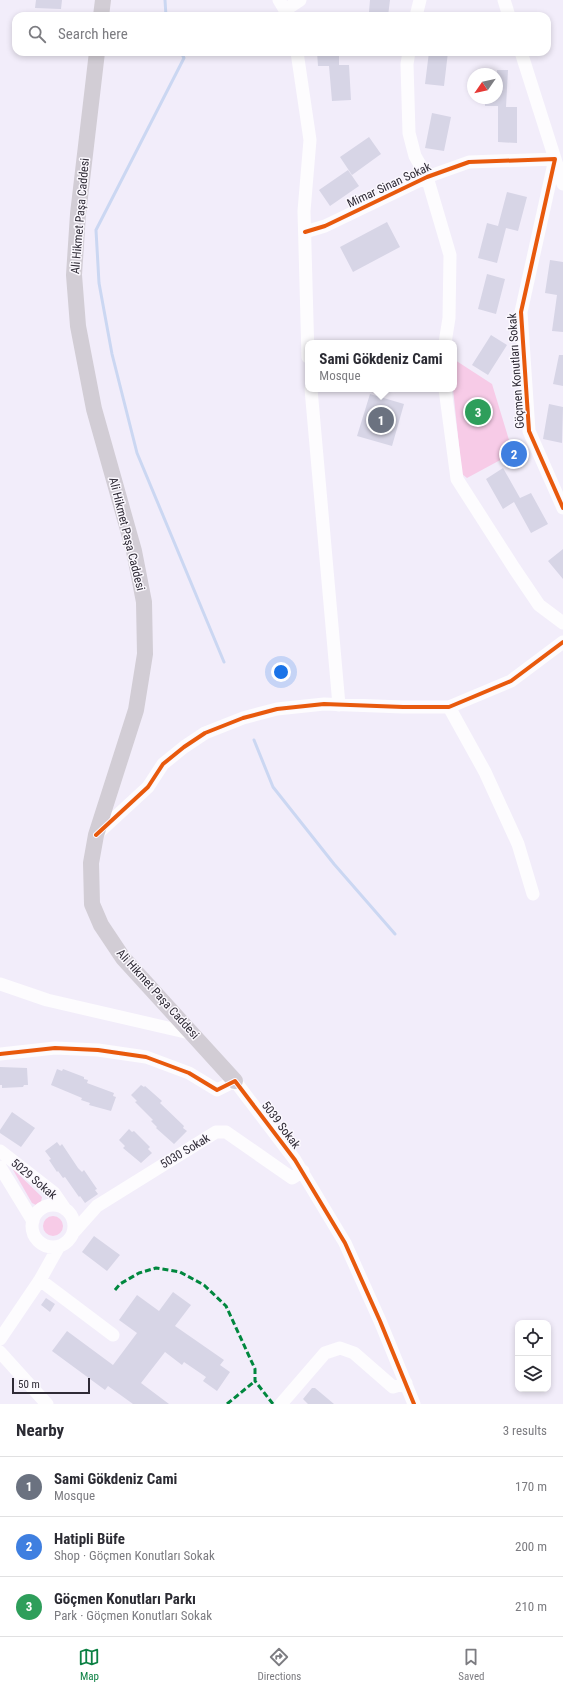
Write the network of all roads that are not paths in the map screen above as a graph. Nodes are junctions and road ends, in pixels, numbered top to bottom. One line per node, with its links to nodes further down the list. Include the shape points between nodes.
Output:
1 (103, 0): 6 (main road)
2 (300, 0): 5 (street)
3 (420, 0): 7 (street)
4 (504, 0): 8 (street)
5 (284, 9)
6 (102, 12)
7 (417, 12)
8 (508, 12)
9 (97, 56): 26 (main road, Ali Hikmet Paşa Caddesi, via 78,214 74,275 78,318 94,410 134,551 144,602 145,654 136,710)
10 (298, 56): 16 (street, via 310,140 304,211)
11 (409, 56): 14 (street, via 409,134 415,156)
12 (522, 56): 13 (street)
13 (555, 159): 14 (street, Mimar Sinan Sokak, via 469,162); 15 (street); 21 (street, Göçmen Konutları Sokak, via 521,312 529,431)
14 (427, 177): 16 (street, Mimar Sinan Sokak, via 325,226); 18 (street, via 450,255 449,318)
15 (563, 184)
16 (305, 232): 17 (street)
17 (308, 340)
18 (445, 340)
19 (311, 392): 24 (street)
20 (444, 392): 22 (street, via 456,479 539,605)
21 (563, 508)
22 (563, 623)
23 (563, 642): 25 (street, via 511,681)
24 (339, 705): 25 (street); 26 (street, via 277,709 243,718 205,733 163,764 148,788)
25 (449, 707): 27 (street, via 485,772 518,844)
26 (96, 835): 29 (main road, Ali Hikmet Paşa Caddesi, via 91,864 91,887 92,904 101,925 123,958)
27 (533, 894)
28 (0, 984): 29 (street, via 47,1000)
29 (194, 1034): 31 (main road, Ali Hikmet Paşa Caddesi)
30 (0, 1054): 31 (street, via 55,1048 98,1050 146,1057 189,1073 217,1090)
31 (235, 1081): 34 (street, 5039 Sokak)
32 (0, 1151): 35 (street, 5029 Sokak, via 54,1193)
33 (0, 1167): 36 (street, 5029 Sokak)
34 (303, 1171): 37 (street, 5030 Sokak, via 292,1178 226,1132 216,1132 97,1206); 43 (street, 5039 Sokak, via 345,1243)
35 (66, 1208): 36 (street, via 47,1206 37,1212); 37 (street, via 73,1219)
36 (33, 1221): 38 (street, via 33,1231 40,1242 53,1247)
37 (73, 1233): 38 (street)
38 (59, 1246): 39 (street)
39 (40, 1280): 40 (street); 41 (street)
40 (113, 1335)
41 (0, 1339)
42 (0, 1352): 44 (street)
43 (406, 1383): 45 (street, via 393,1387 354,1352 340,1348 325,1353); 46 (street, 5039 Sokak)
44 (47, 1404)
45 (281, 1404)
46 (414, 1404)

